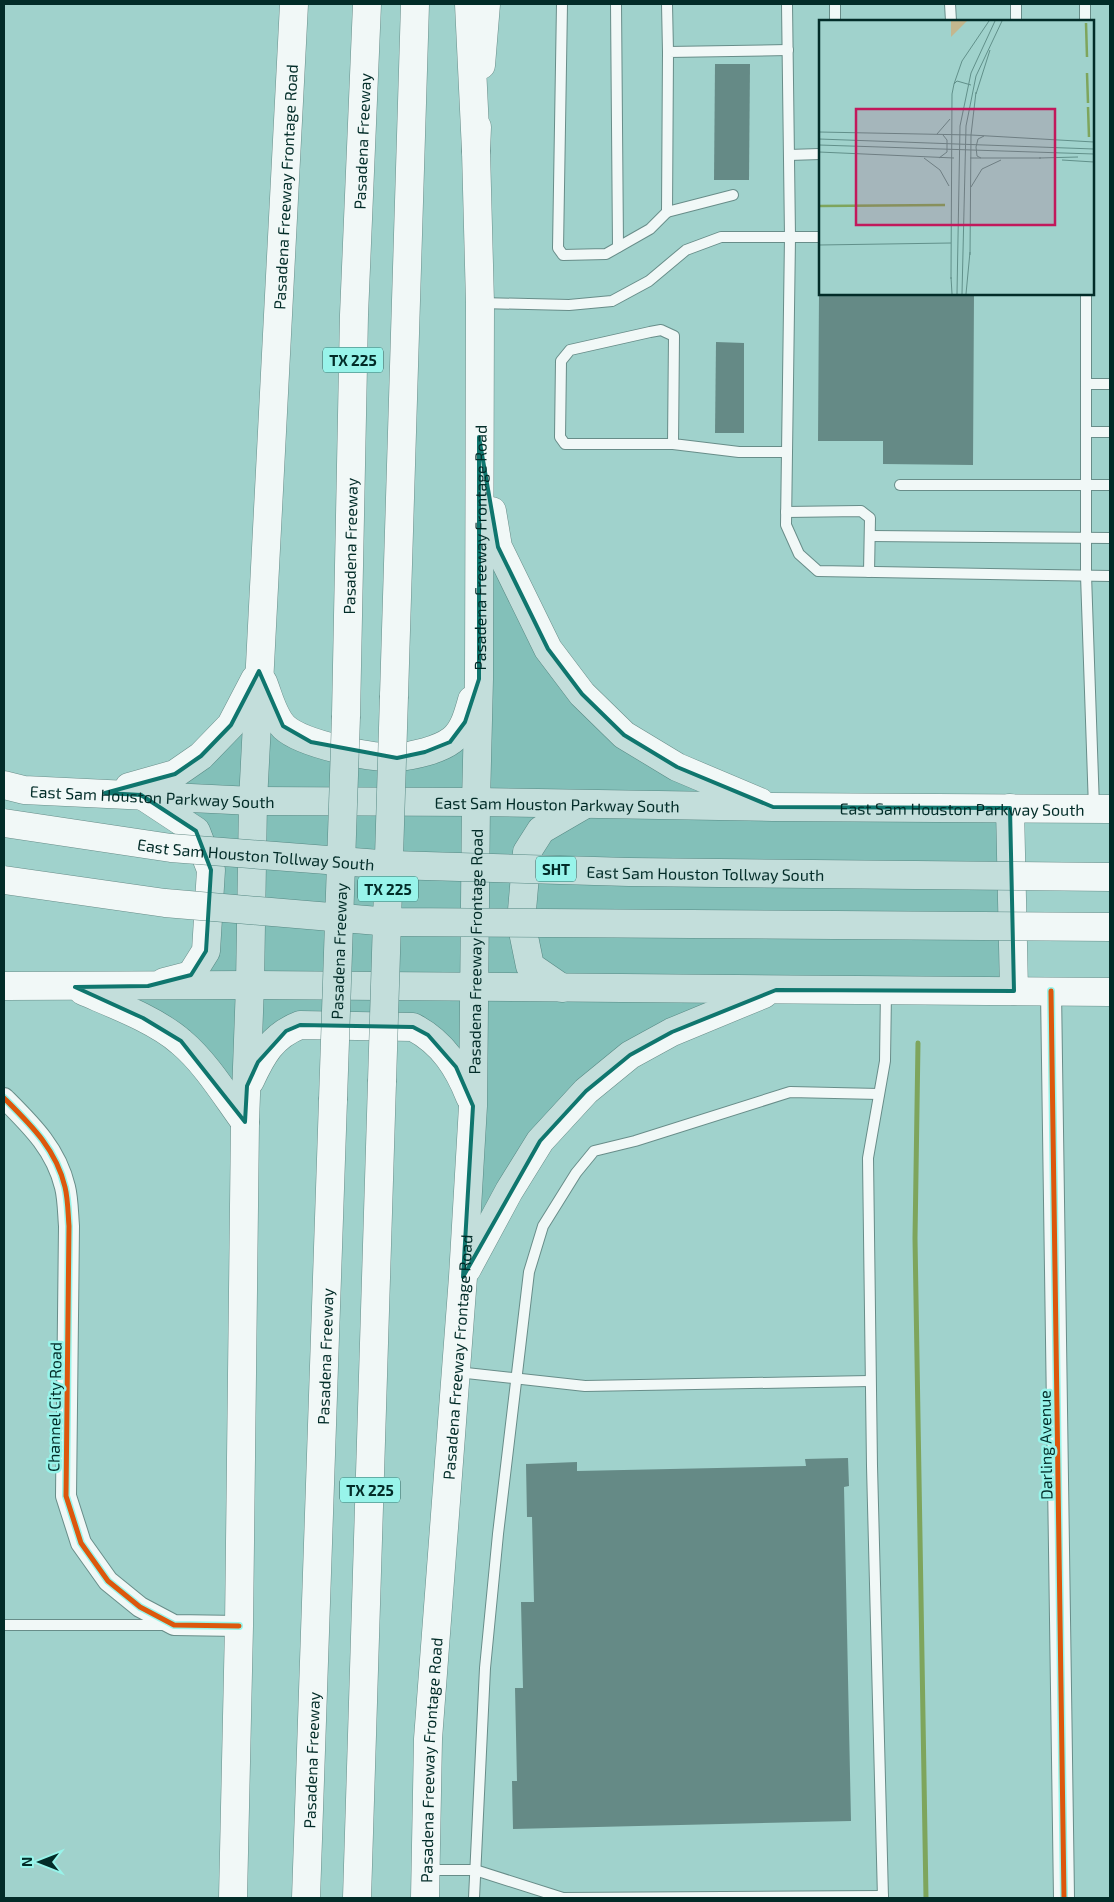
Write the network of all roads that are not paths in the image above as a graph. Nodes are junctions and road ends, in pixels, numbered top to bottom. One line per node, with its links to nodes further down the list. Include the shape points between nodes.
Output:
1 (294, 4): 49 (main road, Pasadena Freeway Frontage Road)
2 (352, 4): 31 (main road)
3 (368, 4): 31 (main road, Pasadena Freeway / TX 225)
4 (415, 4): 92 (main road, TX 225, bridge)
5 (469, 4): 21 (main road)
6 (486, 4): 21 (main road, Pasadena Freeway Frontage Road)
7 (562, 4): 28 (lane, via 558,248 563,255 606,254)
8 (616, 4): 28 (lane)
9 (668, 4): 20 (lane)
10 (787, 4): 19 (lane)
11 (835, 4): 15 (lane)
12 (950, 4): 16 (lane)
13 (1016, 4): 17 (lane)
14 (1085, 4): 18 (lane)
15 (835, 20)
16 (950, 20)
17 (1016, 20)
18 (1085, 20)
19 (788, 50): 20 (lane); 23 (lane)
20 (668, 52): 25 (lane)
21 (476, 152): 30 (main road, Pasadena Freeway Frontage Road)
22 (819, 154): 23 (lane)
23 (789, 155): 26 (lane)
24 (733, 196): 25 (lane)
25 (667, 212): 28 (lane, via 650,229)
26 (790, 237): 27 (lane); 30 (lane, via 721,237 686,250 649,281 612,301 569,305); 38 (lane)
27 (819, 238)
28 (618, 247)
29 (1086, 295): 32 (lane)
30 (480, 303): 36 (main road, Pasadena Freeway Frontage Road)
31 (354, 315): 91 (main road, Pasadena Freeway / TX 225, bridge, via 346,716)
32 (1086, 384): 33 (lane); 34 (lane)
33 (1110, 384)
34 (1086, 432): 35 (lane); 39 (lane)
35 (1110, 432)
36 (479, 437): 50 (main road, Pasadena Freeway Frontage Road); 57 (main road, via 498,547 548,649 582,694 624,735 677,767)
37 (673, 444): 37 (lane, via 565,444 560,437 561,361 570,350 661,330 674,336); 38 (lane, via 739,452)
38 (787, 452): 42 (lane)
39 (1086, 484): 40 (lane); 41 (lane); 44 (lane)
40 (1110, 484)
41 (900, 485)
42 (786, 512): 43 (lane, via 861,511 870,518); 46 (lane, via 786,525 799,554 818,571)
43 (870, 536): 44 (lane); 46 (lane)
44 (1086, 538): 45 (lane); 47 (lane)
45 (1110, 538)
46 (870, 572): 47 (lane)
47 (1086, 575): 48 (lane); 59 (lane)
48 (1110, 576)
49 (259, 671): 50 (main road, via 276,716 292,733 311,742 397,758 450,742 465,722); 52 (main road, via 231,725 201,756 175,774); 54 (main road, Pasadena Freeway Frontage Road)
50 (479, 679): 55 (main road, Pasadena Freeway Frontage Road)
51 (4, 785): 52 (main road, East Sam Houston Parkway South, via 24,790)
52 (105, 793): 53 (main road, East Sam Houston Parkway South)
53 (141, 795): 54 (main road, East Sam Houston Parkway South); 66 (main road, via 196,831 211,870 206,951 191,974)
54 (253, 801): 55 (main road, East Sam Houston Parkway South); 64 (main road, Pasadena Freeway Frontage Road)
55 (476, 802): 56 (main road, East Sam Houston Parkway South); 68 (main road, Pasadena Freeway Frontage Road)
56 (584, 805): 57 (main road, East Sam Houston Parkway South); 69 (main road, via 541,830 528,852 521,922 530,966)
57 (773, 807): 58 (main road, East Sam Houston Parkway South)
58 (1010, 808): 59 (main road, East Sam Houston Parkway South); 72 (main road)
59 (1102, 809)
60 (4, 823): 61 (main road, East Sam Houston Tollway South / SHT, bridge, via 171,848 392,865 629,872)
61 (1110, 877)
62 (4, 880): 63 (main road, bridge, via 165,903 390,922)
63 (1110, 927)
64 (250, 985): 66 (main road); 68 (main road); 75 (main road, Pasadena Freeway Frontage Road)
65 (4, 986): 67 (main road)
66 (148, 986): 67 (main road)
67 (74, 987): 79 (main road, via 143,1018 181,1041 212,1075)
68 (474, 988): 69 (main road); 78 (main road, Pasadena Freeway Frontage Road)
69 (562, 988): 70 (main road)
70 (776, 990): 71 (main road); 80 (main road, via 630,1054 586,1091 540,1141)
71 (886, 990): 72 (main road); 76 (lane, via 885,1061)
72 (1014, 991): 73 (main road)
73 (1051, 991): 74 (main road); 95 (street, Darling Avenue)
74 (1110, 992)
75 (247, 1086): 78 (main road, via 258,1062 272,1043 286,1031 300,1025 413,1027 441,1047 456,1067); 79 (main road, Pasadena Freeway Frontage Road)
76 (879, 1094): 82 (lane, via 790,1092 594,1151 576,1173 544,1226 529,1272); 83 (lane, via 868,1158)
77 (4, 1098): 85 (street, Channel City Road, via 50,1149 66,1188 69,1226 66,1496 81,1543 108,1581 140,1607)
78 (473, 1106): 80 (main road, Pasadena Freeway Frontage Road)
79 (245, 1122): 86 (main road, Pasadena Freeway Frontage Road)
80 (463, 1277): 81 (main road, Pasadena Freeway Frontage Road)
81 (456, 1372): 82 (lane); 87 (main road, Pasadena Freeway Frontage Road, via 428,1739)
82 (518, 1378): 83 (lane, via 585,1386); 88 (lane, via 485,1668)
83 (870, 1381): 89 (lane)
84 (4, 1625): 85 (lane)
85 (174, 1625): 86 (street, Channel City Road)
86 (239, 1626): 90 (main road, Pasadena Freeway Frontage Road)
87 (425, 1870): 88 (lane); 93 (main road, Pasadena Freeway Frontage Road)
88 (475, 1870): 89 (lane, via 563,1898); 94 (lane)
89 (883, 1897)
90 (233, 1898)
91 (306, 1898)
92 (357, 1898)
93 (425, 1898)
94 (474, 1898)
95 (1064, 1898)

